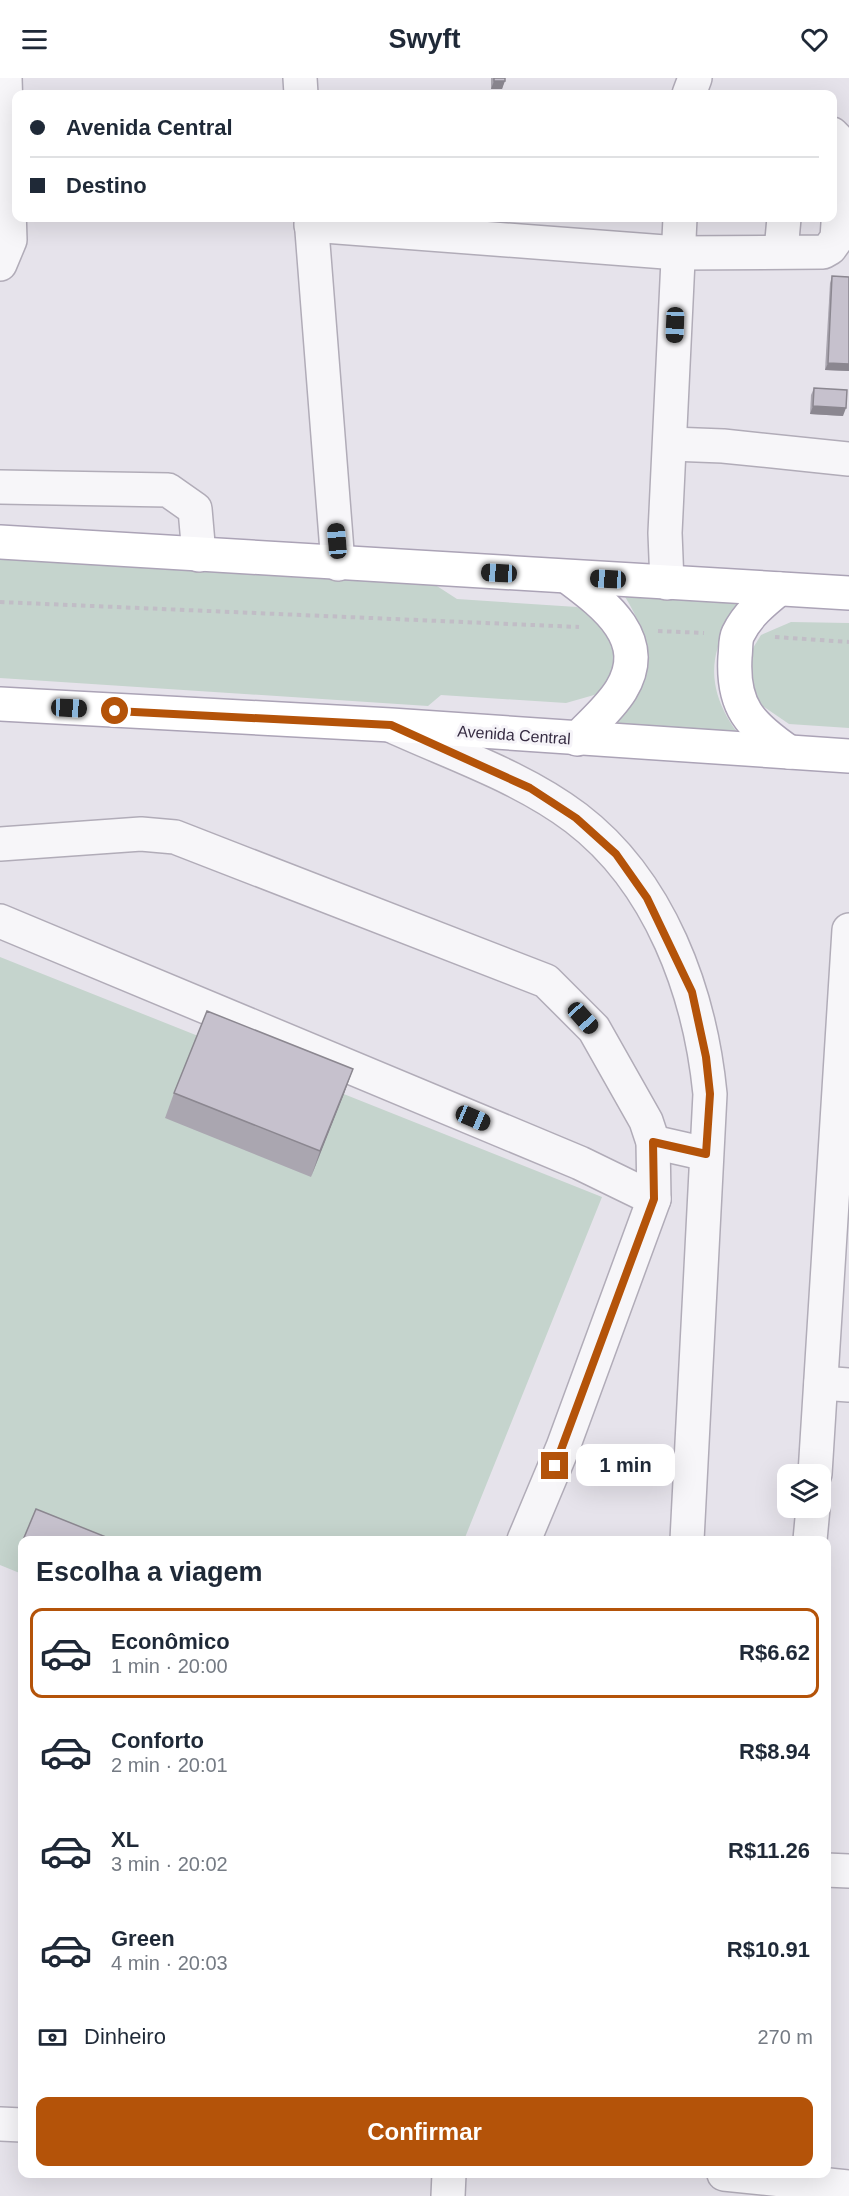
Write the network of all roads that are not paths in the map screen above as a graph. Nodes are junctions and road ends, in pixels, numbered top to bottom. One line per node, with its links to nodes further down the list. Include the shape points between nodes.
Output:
1 (4, 83): 9 (street, via 10,240)
2 (840, 137): 7 (street, via 843,152 837,238 823,252)
3 (311, 222): 15 (street)
4 (322, 222): 8 (street)
5 (680, 222): 8 (street)
6 (784, 222): 7 (street)
7 (781, 251): 8 (street)
8 (678, 254): 10 (street)
9 (0, 264)
10 (671, 444): 11 (street); 17 (street, via 665,532)
11 (849, 459)
12 (0, 488): 14 (street, via 168,490 195,509)
13 (0, 542): 14 (main road)
14 (199, 555): 15 (main road)
15 (338, 564): 16 (main road)
16 (568, 577): 17 (main road); 22 (main road, via 603,603 624,628 631,652 621,689)
17 (667, 583): 18 (main road)
18 (778, 589): 19 (main road); 23 (main road, via 754,610 736,635 734,674 742,706 758,730)
19 (849, 593)
20 (0, 704): 21 (main road, Avenida Central)
21 (391, 725): 22 (main road, Avenida Central); 29 (street, via 530,788 576,818 616,854 647,898 692,992 709,1085)
22 (577, 739): 23 (main road, Avenida Central)
23 (789, 752): 24 (main road, Avenida Central)
24 (849, 756)
25 (0, 844): 28 (street, via 141,834 175,837 546,981 594,1029 646,1121)
26 (0, 921): 30 (street, via 580,1162)
27 (849, 930): 31 (street)
28 (653, 1142): 29 (street); 30 (street)
29 (706, 1154): 35 (street)
30 (654, 1199): 34 (street, via 563,1447)
31 (835, 1384): 32 (street)
32 (817, 1464)
33 (812, 1518): 36 (street)
34 (526, 1536)
35 (687, 1536)
36 (810, 1536)
37 (831, 1870): 38 (street)
38 (849, 1871)
39 (0, 2124): 40 (street)
40 (18, 2126)
41 (448, 2178): 44 (street)
42 (762, 2178): 43 (street)
43 (849, 2187)
44 (448, 2196)

